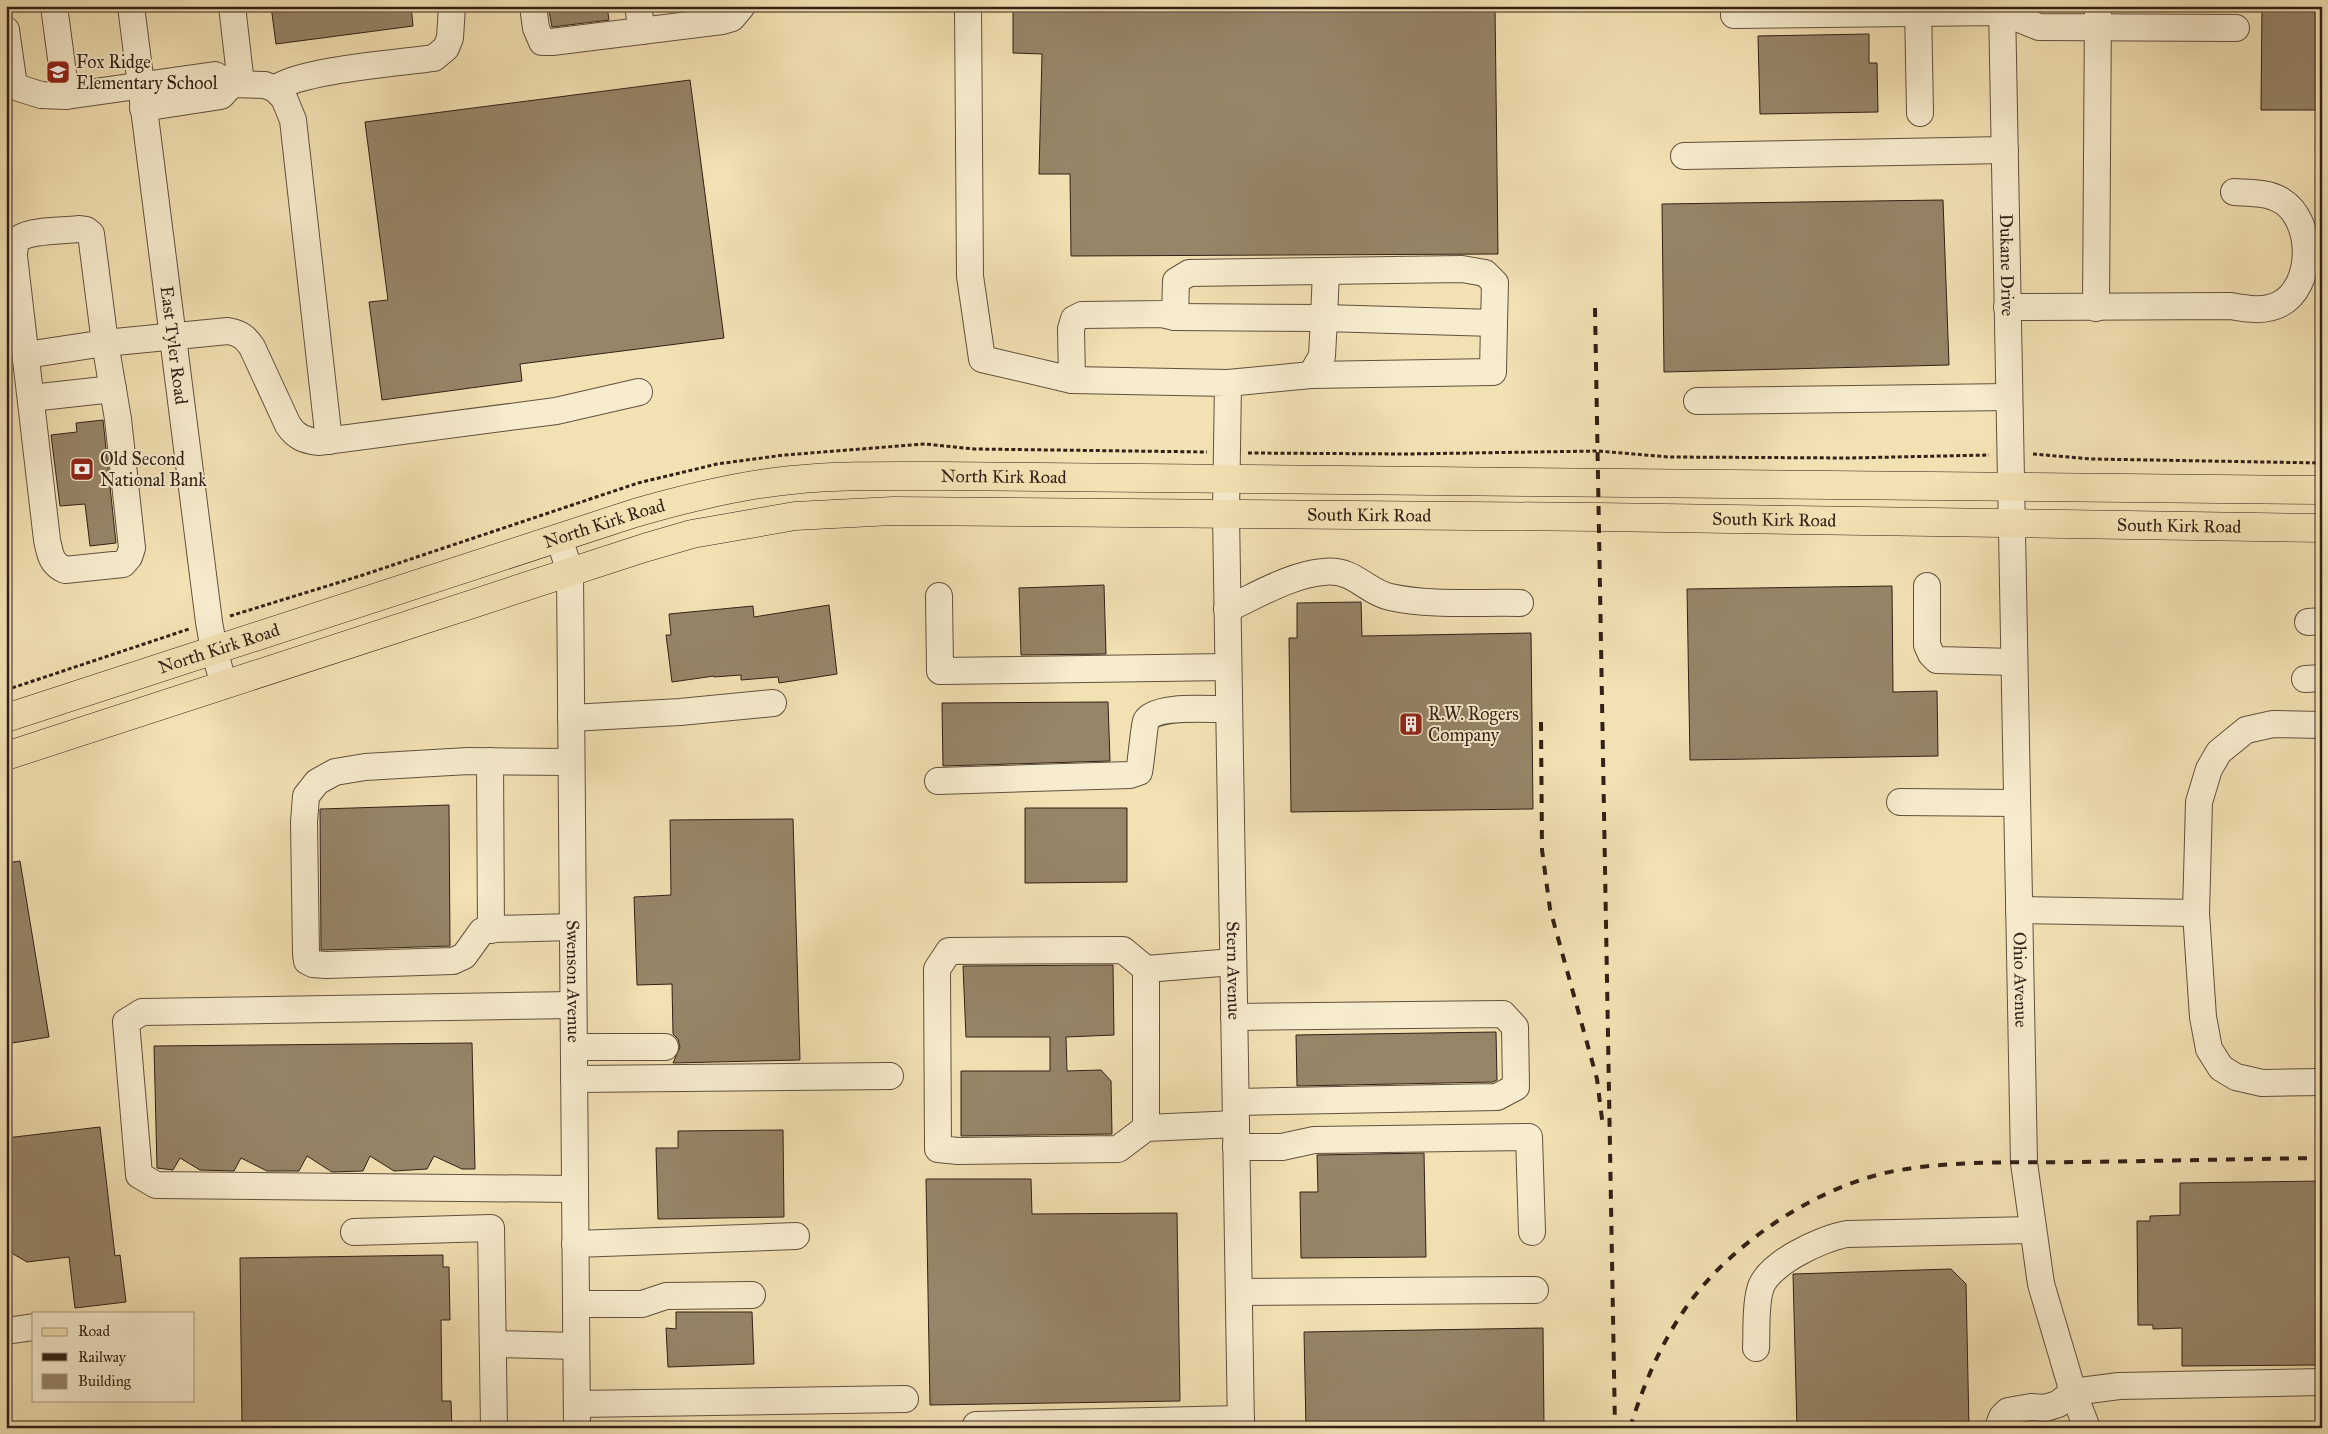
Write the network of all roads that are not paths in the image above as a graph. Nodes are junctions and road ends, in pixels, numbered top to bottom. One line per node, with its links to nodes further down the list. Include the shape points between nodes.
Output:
1 (54, 6): 18 (street)
2 (131, 6): 19 (street, East Tyler Road)
3 (232, 6): 15 (street)
4 (452, 6): 17 (street, via 450,38 446,48 434,58 310,76)
5 (533, 6): 12 (street, via 542,42)
6 (742, 6): 12 (street, via 732,18 722,21)
7 (968, 6): 34 (street, via 970,276 982,360)
8 (1734, 6): 10 (street, via 1734,15)
9 (2002, 9): 10 (street); 11 (street, via 2039,27); 21 (street, Dukane Drive)
10 (1919, 10): 20 (street)
11 (2098, 17): 13 (street); 26 (street)
12 (640, 19)
13 (2236, 28)
14 (6, 30): 16 (street)
15 (237, 84): 17 (street, via 265,84); 19 (street, via 215,76)
16 (10, 85): 18 (street, via 41,95)
17 (275, 89): 41 (street, via 284,98 293,120)
18 (66, 96): 19 (street)
19 (142, 96): 30 (street, East Tyler Road)
20 (1920, 113)
21 (2004, 150): 22 (street); 25 (street, Dukane Drive)
22 (1684, 156)
23 (2234, 192): 26 (street, via 2281,200 2298,218 2305,245 2304,266 2291,295 2280,304 2248,310 2231,306)
24 (1326, 271): 27 (street, via 1188,274 1176,281); 28 (street); 29 (street, via 1462,270 1485,273 1495,283)
25 (2007, 307): 26 (street); 38 (street, Dukane Drive)
26 (2096, 308)
27 (1175, 317): 28 (street); 34 (street, via 1162,314 1082,315 1074,320 1071,329)
28 (1324, 318): 29 (street); 33 (street, via 1322,356)
29 (1494, 323): 33 (street, via 1493,372)
30 (173, 336): 31 (street); 41 (street, via 228,331 244,337 294,435 306,440); 54 (street, East Tyler Road)
31 (105, 343): 32 (street); 32 (street, via 91,234 78,229 29,235 19,239 14,246); 36 (street)
32 (26, 355): 39 (street)
33 (1310, 375): 35 (street)
34 (1072, 380): 35 (street)
35 (1228, 383): 42 (street, Stern Avenue)
36 (113, 389): 39 (street); 39 (street, via 132,548 123,564 65,570 51,559)
37 (639, 392): 41 (street, via 556,411)
38 (2009, 397): 40 (street); 43 (street, Dukane Drive)
39 (31, 398)
40 (1697, 402)
41 (329, 441)
42 (1226, 478): 43 (main road, South Kirk Road); 45 (street, Stern Avenue); 48 (main road, North Kirk Road, via 888,476 791,480 684,499)
43 (2012, 487): 44 (main road, South Kirk Road); 46 (street, Dukane Drive)
44 (2322, 490)
45 (1226, 514): 46 (main road, South Kirk Road, via 1589,516); 49 (main road, North Kirk Road, via 893,511 795,516 692,534); 53 (street, Stern Avenue)
46 (2011, 524): 47 (main road, South Kirk Road); 55 (street, Ohio Avenue)
47 (2322, 528)
48 (559, 538): 49 (street, Swenson Avenue); 54 (main road, North Kirk Road)
49 (570, 572): 57 (main road, North Kirk Road); 61 (street, Swenson Avenue)
50 (1927, 586): 55 (street, via 1927,645 1937,660)
51 (938, 596): 56 (street, via 940,671)
52 (1520, 603): 53 (street, via 1387,597 1350,575 1325,571 1299,577)
53 (1228, 609): 56 (street, Stern Avenue)
54 (214, 650): 57 (street, East Tyler Road); 60 (main road, North Kirk Road)
55 (2014, 662): 68 (street, Ohio Avenue)
56 (1228, 667): 59 (street, Stern Avenue)
57 (224, 685): 63 (main road, North Kirk Road)
58 (773, 703): 61 (street)
59 (1229, 709): 66 (street, via 1154,713 1146,721 1140,772 1130,775); 73 (street, Stern Avenue)
60 (6, 718)
61 (571, 718): 65 (street, Swenson Avenue)
62 (2322, 725): 70 (street, via 2273,724 2246,730 2219,752 2199,802)
63 (6, 756)
64 (490, 762): 65 (street); 72 (street); 72 (street, via 365,767 335,772 317,782 306,796 304,822 307,961 326,965 453,961 464,956 482,931)
65 (572, 762): 71 (street, Swenson Avenue)
66 (938, 781)
67 (1900, 802): 68 (street)
68 (2017, 803): 69 (street, Ohio Avenue)
69 (2019, 910): 70 (street); 85 (street, Ohio Avenue, via 2024,1162)
70 (2196, 913): 81 (street, via 2203,1016 2209,1049 2221,1068 2236,1077 2262,1083)
71 (573, 928): 72 (street); 75 (street, Swenson Avenue)
72 (491, 930)
73 (1233, 962): 74 (street); 76 (street, Stern Avenue)
74 (1146, 969): 83 (street); 83 (street, via 1123,950 949,951 937,969 938,1149 1118,1148)
75 (574, 1005): 77 (street, Swenson Avenue); 84 (street, via 142,1012 126,1022 139,1175 156,1185)
76 (1234, 1017): 82 (street, Stern Avenue); 82 (street, via 1503,1014 1515,1027 1516,1087 1497,1097)
77 (574, 1047): 78 (street); 80 (street, Swenson Avenue)
78 (666, 1047)
79 (890, 1076): 80 (street)
80 (574, 1079): 84 (street, Swenson Avenue)
81 (2322, 1082)
82 (1236, 1124): 83 (street); 87 (street, via 1282,1147 1314,1140 1530,1137); 91 (street, Stern Avenue)
83 (1146, 1128)
84 (575, 1189): 89 (street, Swenson Avenue)
85 (2032, 1230): 98 (street, via 1830,1237 1801,1250 1770,1273 1760,1289); 100 (street, Ohio Avenue, via 2041,1284)
86 (354, 1232): 96 (street, via 491,1228)
87 (1532, 1232)
88 (796, 1236): 89 (street)
89 (575, 1244): 93 (street, Swenson Avenue)
90 (1535, 1290): 91 (street)
91 (1239, 1292): 103 (street, Stern Avenue)
92 (752, 1295): 93 (street, via 666,1296 642,1304)
93 (576, 1304): 97 (street, Swenson Avenue)
94 (32, 1327): 95 (street)
95 (6, 1331)
96 (493, 1344): 97 (street); 105 (street)
97 (576, 1346): 102 (street, Swenson Avenue)
98 (1756, 1348)
99 (2322, 1382): 100 (street, via 2119,1386)
100 (2073, 1392): 106 (street, via 2058,1404 2045,1408 2008,1411); 107 (street, Ohio Avenue)
101 (906, 1399): 102 (street)
102 (577, 1416)
103 (1241, 1424): 104 (street)
104 (976, 1425)
105 (494, 1428)
106 (1998, 1428)
107 (2087, 1428)

